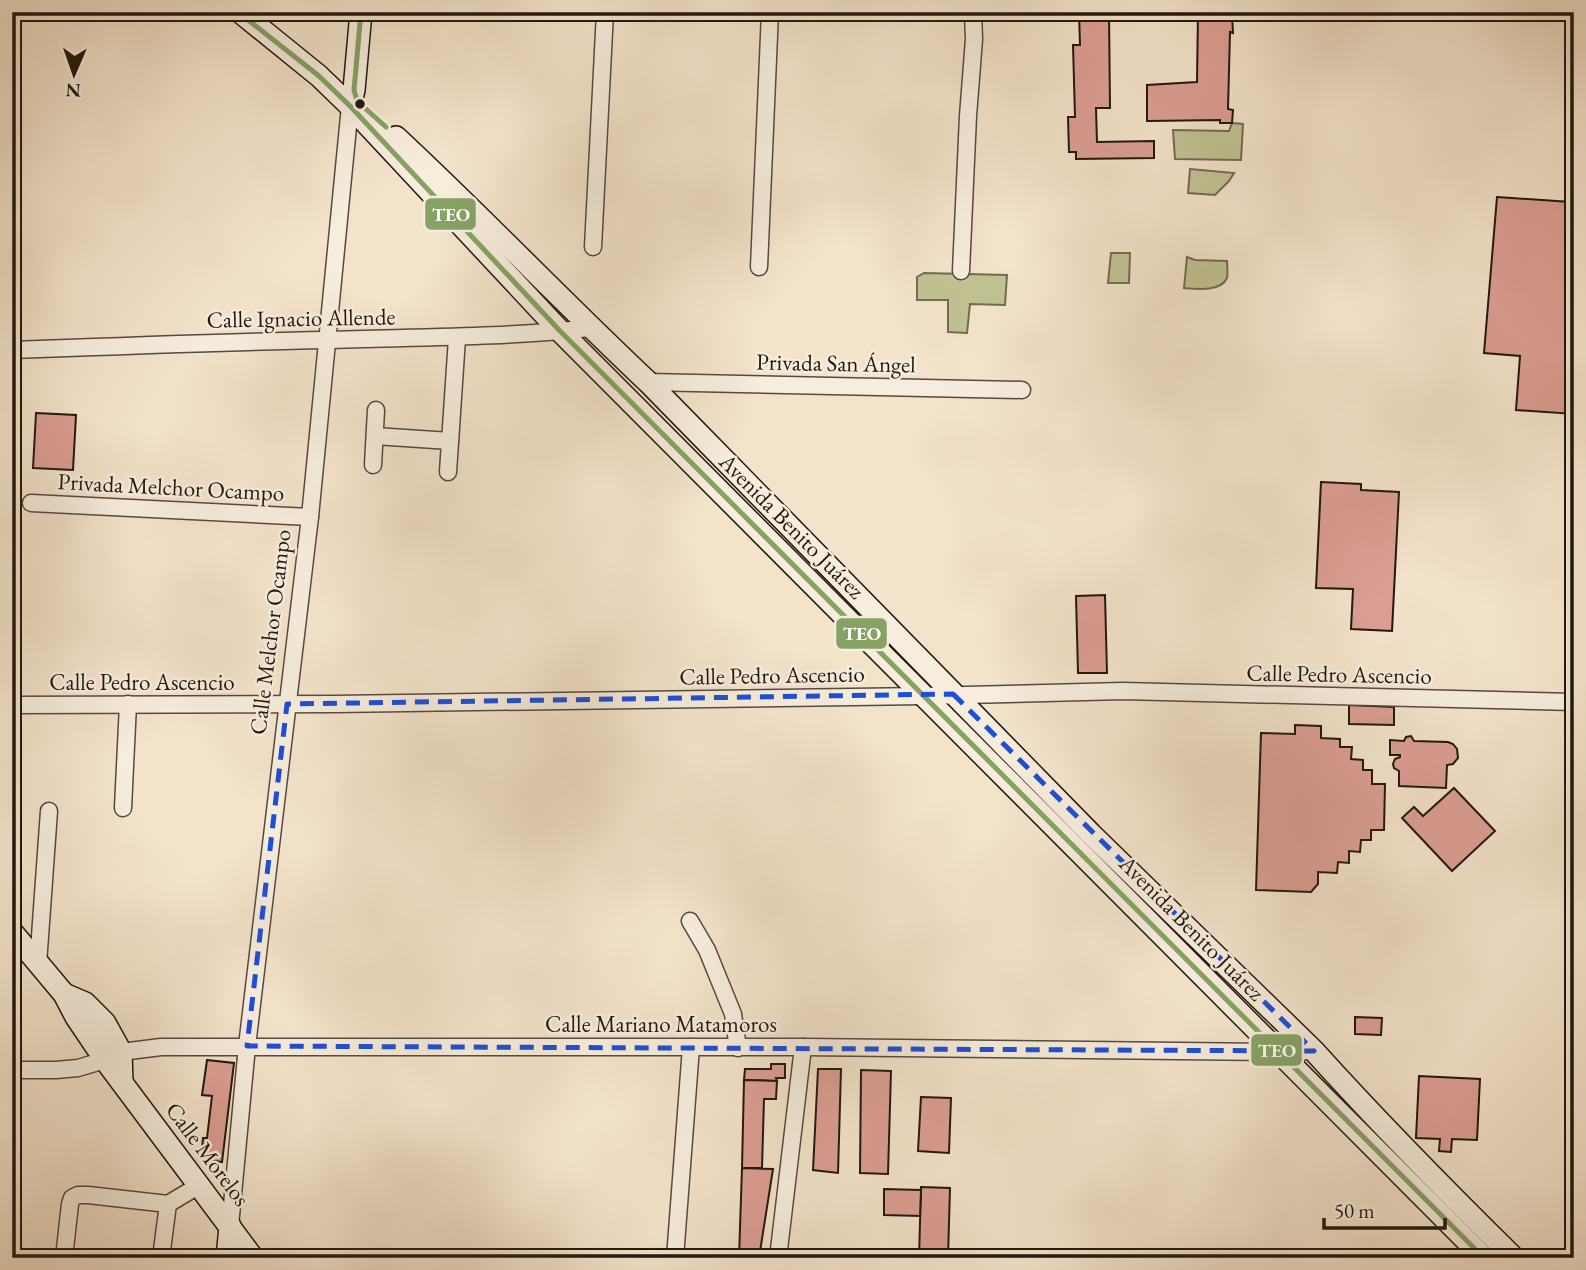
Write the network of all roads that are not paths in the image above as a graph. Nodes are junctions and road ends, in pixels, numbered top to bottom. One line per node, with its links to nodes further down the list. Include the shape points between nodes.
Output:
1 (361, 12): 6 (main road, Calle Melchor Ocampo)
2 (605, 12): 7 (street)
3 (770, 12): 8 (street)
4 (973, 12): 9 (street)
5 (240, 13): 6 (main road, Avenida Benito Juárez)
6 (352, 98): 10 (main road, Avenida Benito Juárez, via 459,195); 11 (main road, Avenida Benito Juárez); 13 (street, Calle Melchor Ocampo)
7 (593, 247)
8 (759, 267)
9 (961, 271)
10 (590, 328): 11 (street, Calle Ignacio Allende); 15 (main road, Avenida Benito Juárez)
11 (560, 331): 12 (street, Calle Ignacio Allende); 25 (main road, Avenida Benito Juárez)
12 (457, 338): 13 (street, Calle Ignacio Allende); 19 (street)
13 (328, 340): 14 (street, Calle Ignacio Allende); 23 (street, Calle Melchor Ocampo)
14 (12, 350)
15 (648, 382): 16 (street, Privada San Ángel); 24 (main road, Avenida Benito Juárez)
16 (1022, 390)
17 (376, 410): 18 (street)
18 (375, 436): 19 (street); 20 (street)
19 (450, 441): 21 (street)
20 (373, 465)
21 (448, 471)
22 (31, 503): 23 (street, Privada Melchor Ocampo)
23 (310, 517): 28 (street, Calle Melchor Ocampo)
24 (953, 694): 25 (street, Calle Pedro Ascencio); 26 (street, Calle Pedro Ascencio, via 1123,691); 39 (main road, Avenida Benito Juárez)
25 (924, 696): 28 (street, Calle Pedro Ascencio); 40 (main road, Avenida Benito Juárez)
26 (1574, 702)
27 (128, 704): 28 (street, Calle Pedro Ascencio); 29 (street, Calle Pedro Ascencio); 30 (street)
28 (288, 704): 35 (street, Calle Melchor Ocampo)
29 (12, 705)
30 (123, 808)
31 (49, 811): 34 (street)
32 (690, 921): 38 (street, via 733,1014)
33 (12, 932): 34 (main road, Calle Morelos)
34 (38, 964): 41 (main road, Calle Morelos, via 64,994 85,1003 105,1023)
35 (247, 1046): 36 (street, Calle Mariano Matamoros); 41 (street, Calle Mariano Matamoros, via 161,1046); 45 (street, Calle Melchor Ocampo)
36 (691, 1047): 38 (street, Calle Mariano Matamoros); 50 (street)
37 (803, 1047): 38 (street, Calle Mariano Matamoros); 40 (street, Calle Mariano Matamoros); 51 (street)
38 (738, 1048)
39 (1314, 1051): 40 (street, Calle Mariano Matamoros); 53 (main road, Avenida Benito Juárez)
40 (1278, 1052): 52 (main road, Avenida Benito Juárez)
41 (113, 1056): 42 (street, Calle Mariano Matamoros, via 78,1068); 43 (main road, Calle Morelos, via 121,1082)
42 (12, 1070)
43 (198, 1186): 44 (street); 45 (main road, Calle Morelos)
44 (167, 1204): 46 (street, via 88,1195 72,1198); 47 (street)
45 (230, 1226): 48 (main road, Calle Melchor Ocampo); 49 (main road, Calle Morelos)
46 (64, 1258)
47 (161, 1258)
48 (227, 1258)
49 (253, 1258)
50 (675, 1258)
51 (778, 1258)
52 (1484, 1258)
53 (1514, 1258)

